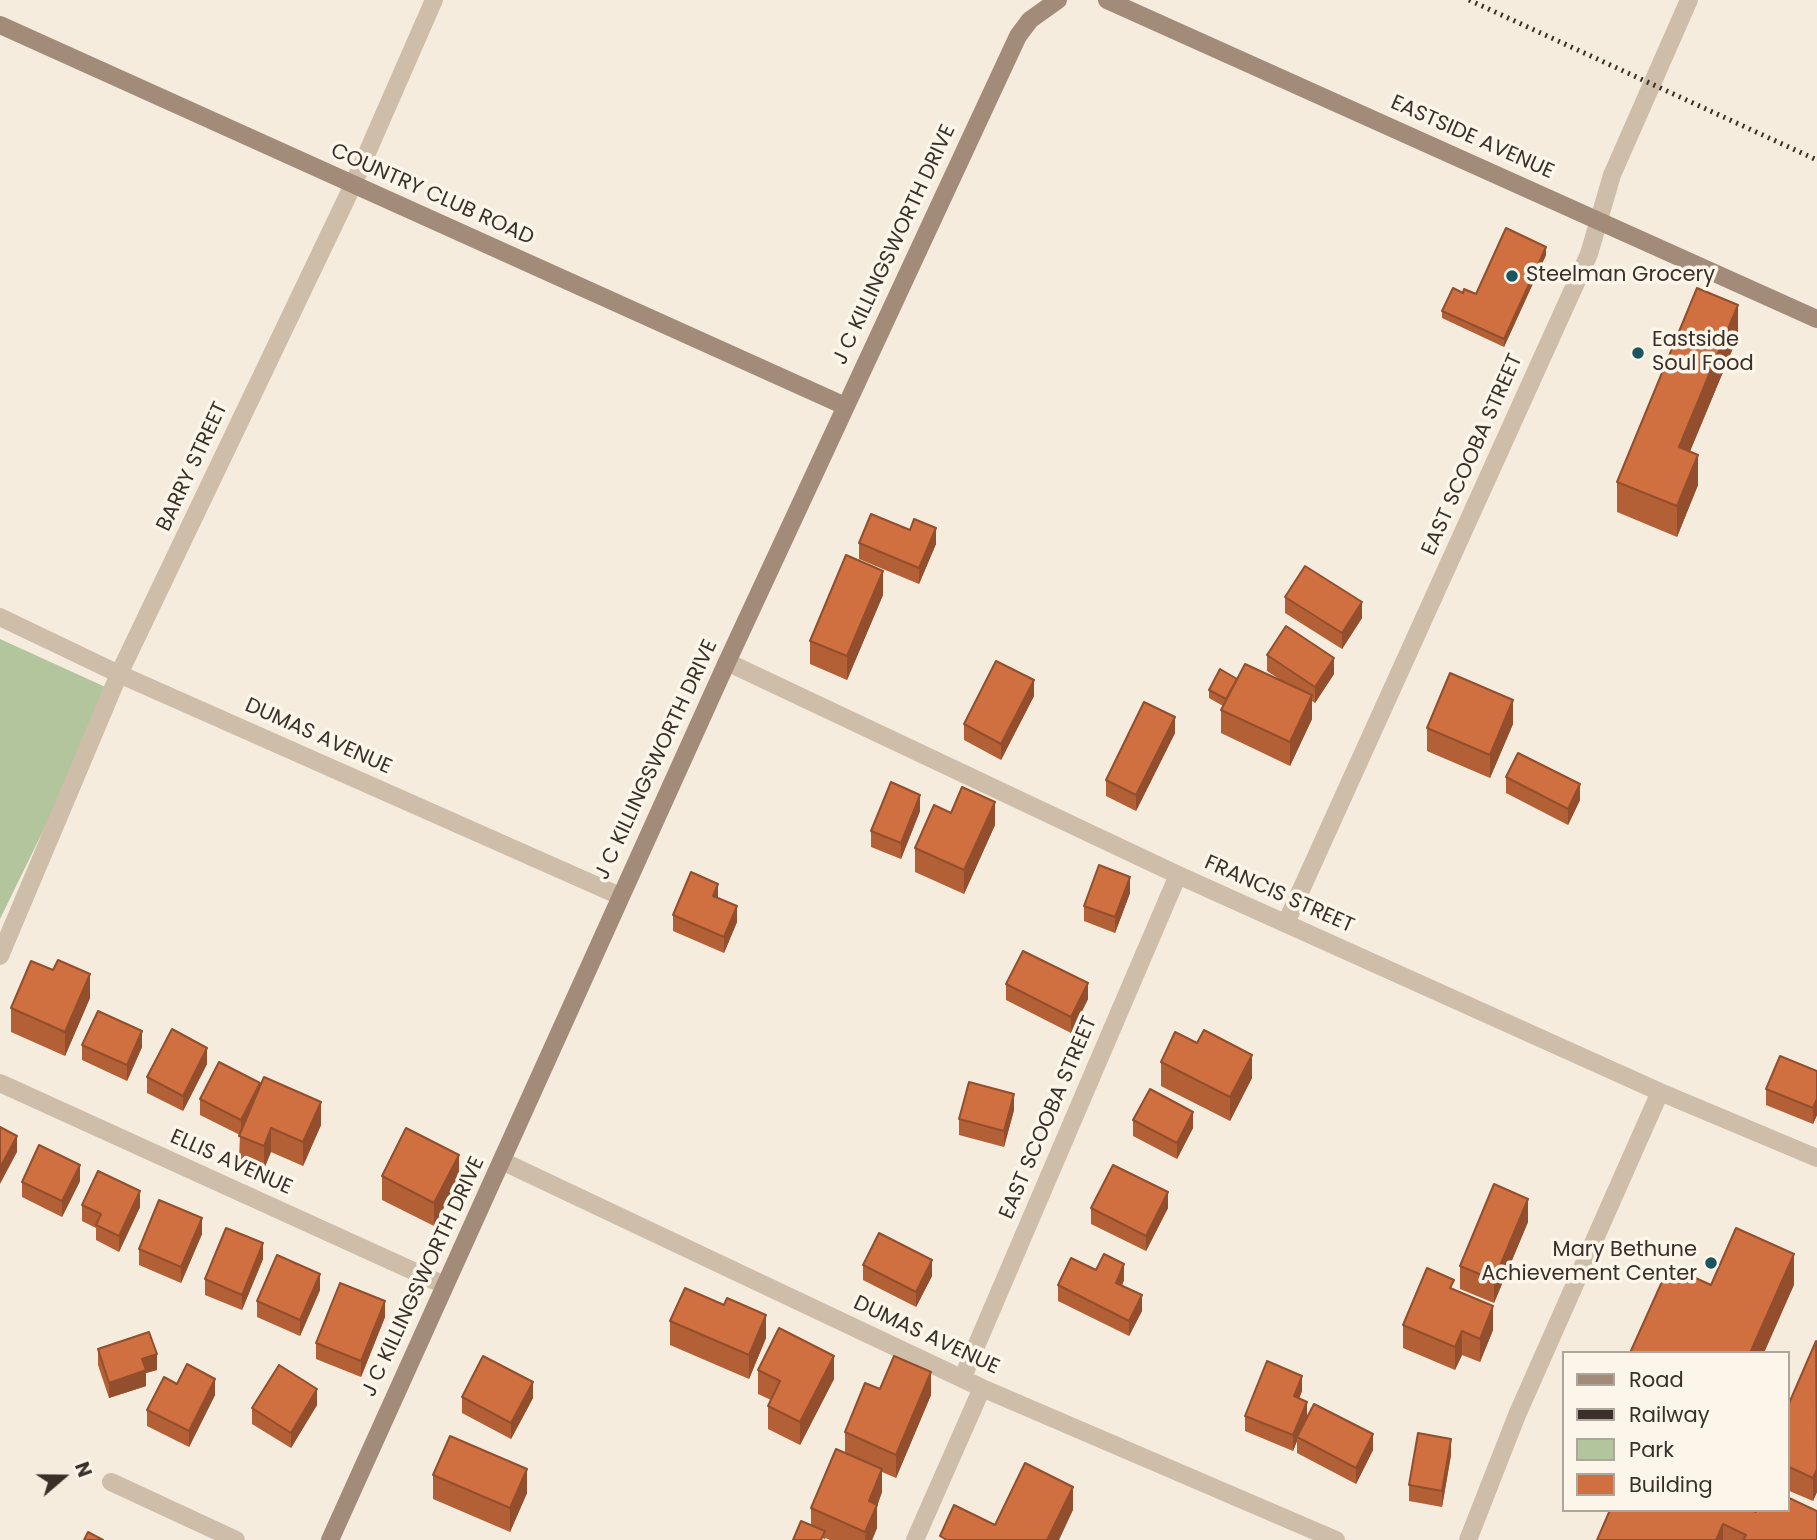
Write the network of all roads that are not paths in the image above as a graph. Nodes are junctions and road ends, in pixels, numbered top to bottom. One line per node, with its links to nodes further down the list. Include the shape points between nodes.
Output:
1 (434, 0): 6 (street, BARRY STREET)
2 (1107, 0): 7 (street, EASTSIDE AVENUE)
3 (1689, 0): 7 (street, EAST SCOOBA STREET, via 1612,175)
4 (1050, 4): 9 (street, J C KILLINGSWORTH DRIVE, via 1030,19 1018,36)
5 (0, 25): 6 (street, COUNTRY CLUB ROAD)
6 (353, 185): 9 (street, COUNTRY CLUB ROAD); 12 (street, BARRY STREET)
7 (1599, 221): 8 (street, EASTSIDE AVENUE); 15 (street, EAST SCOOBA STREET, via 1590,254)
8 (1817, 320)
9 (845, 406): 11 (street, J C KILLINGSWORTH DRIVE)
10 (0, 617): 12 (street, DUMAS AVENUE)
11 (727, 662): 13 (street, FRANCIS STREET); 14 (street, J C KILLINGSWORTH DRIVE)
12 (119, 674): 14 (street, DUMAS AVENUE); 16 (street, BARRY STREET)
13 (1178, 875): 15 (street, FRANCIS STREET); 22 (street, EAST SCOOBA STREET)
14 (620, 896): 20 (street, J C KILLINGSWORTH DRIVE)
15 (1286, 923): 18 (street, FRANCIS STREET)
16 (0, 956)
17 (0, 1083): 21 (street, ELLIS AVENUE)
18 (1660, 1092): 19 (street, FRANCIS STREET); 29 (street, via 1517,1415)
19 (1817, 1158)
20 (502, 1161): 21 (street, J C KILLINGSWORTH DRIVE); 22 (street, DUMAS AVENUE)
21 (444, 1285): 26 (street, J C KILLINGSWORTH DRIVE)
22 (962, 1378): 23 (street, DUMAS AVENUE)
23 (982, 1388): 27 (street); 28 (street, DUMAS AVENUE)
24 (111, 1482): 25 (street)
25 (236, 1540)
26 (330, 1540)
27 (915, 1540)
28 (1336, 1540)
29 (1468, 1540)

